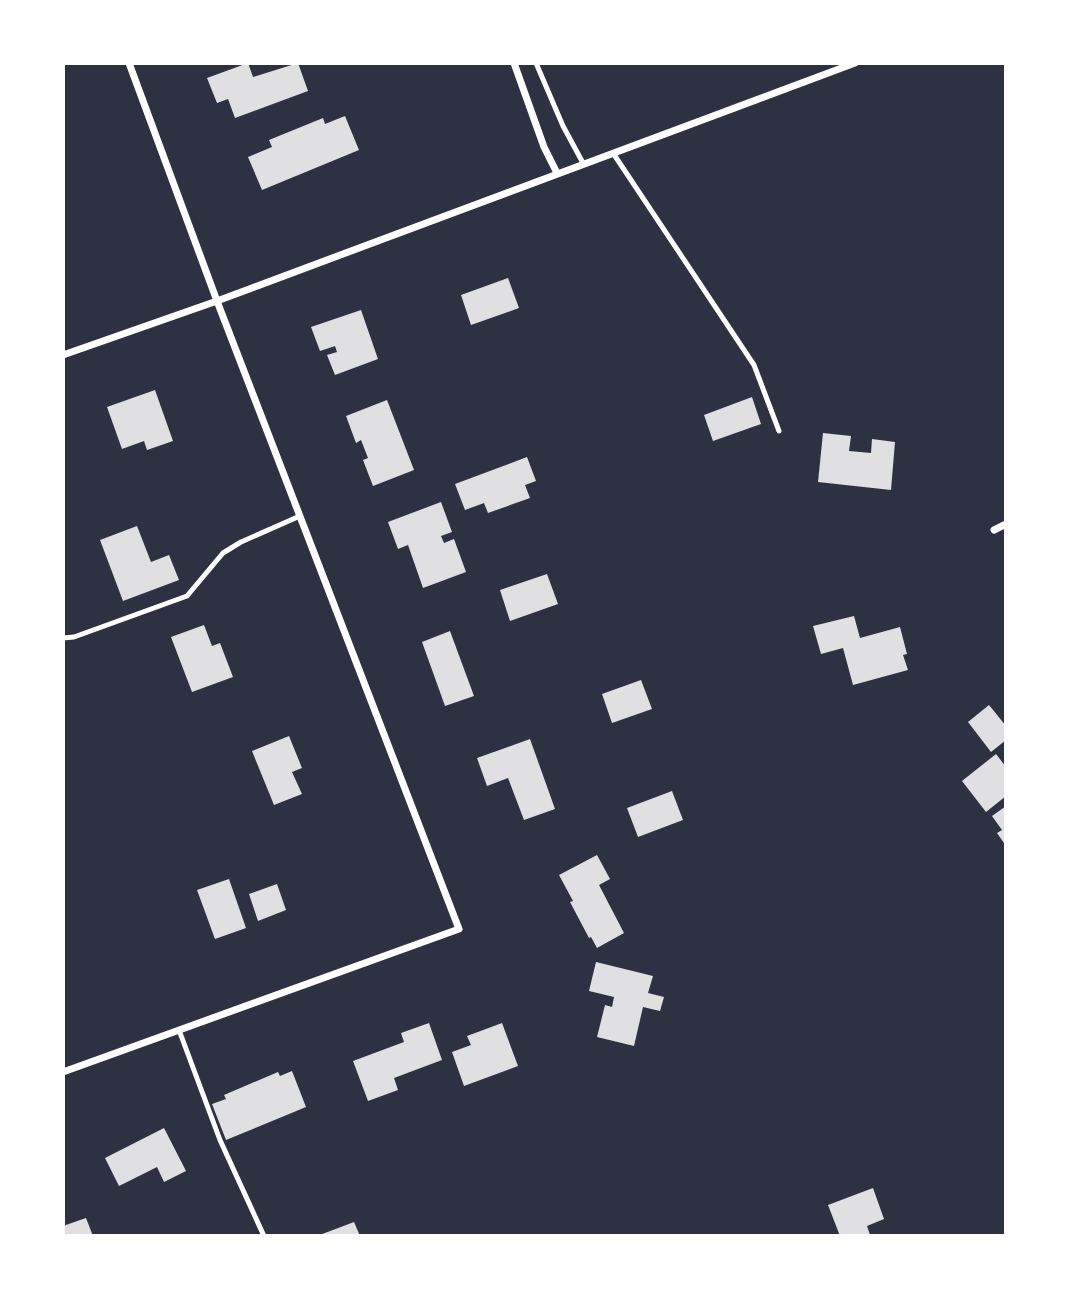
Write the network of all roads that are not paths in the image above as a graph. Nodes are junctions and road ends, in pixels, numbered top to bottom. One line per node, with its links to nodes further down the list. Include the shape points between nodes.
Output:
1 (129, 63): 8 (street)
2 (514, 63): 7 (street)
3 (536, 63): 6 (lane)
4 (855, 63): 5 (street)
5 (613, 153): 6 (street); 10 (lane, via 754,365)
6 (583, 163): 7 (street)
7 (557, 173): 8 (street)
8 (217, 301): 9 (street); 11 (street)
9 (63, 355)
10 (779, 431)
11 (300, 516): 14 (lane, via 223,553 187,596); 15 (street, via 459,929)
12 (1006, 524): 13 (street)
13 (994, 530)
14 (63, 638)
15 (179, 1030): 16 (street); 17 (lane, via 220,1140)
16 (63, 1072)
17 (264, 1236)

